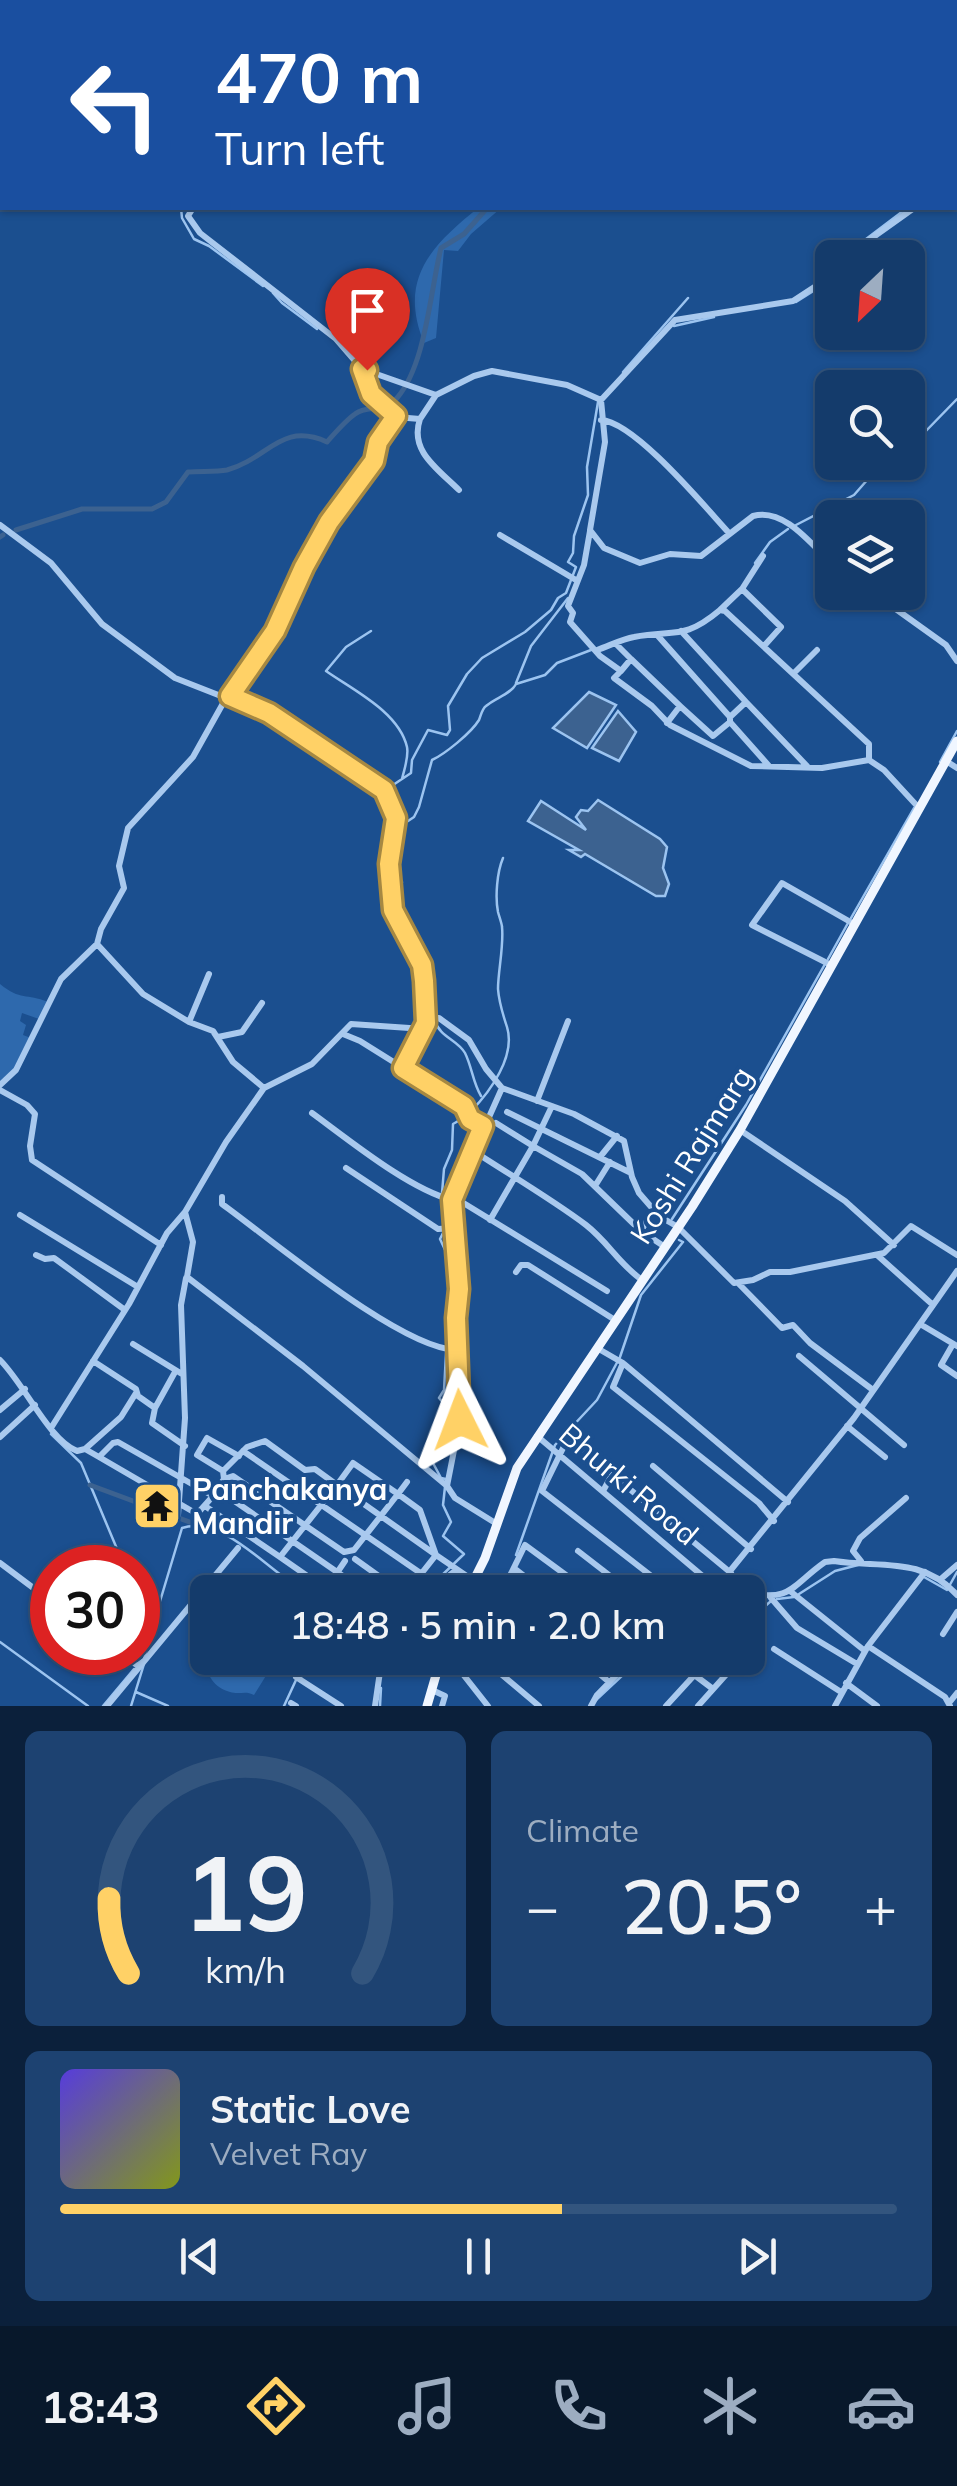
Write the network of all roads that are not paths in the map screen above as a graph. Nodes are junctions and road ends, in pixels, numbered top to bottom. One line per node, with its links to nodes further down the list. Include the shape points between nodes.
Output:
1 (191, 210): 5 (street, via 188,216 200,232 319,323)
2 (911, 210): 3 (street)
3 (869, 240)
4 (815, 286): 7 (street, via 793,300 675,320)
5 (362, 369): 6 (street); 8 (street, via 371,394)
6 (436, 395): 7 (street, via 498,370); 9 (street)
7 (601, 400): 10 (street)
8 (396, 416): 9 (street); 32 (street, via 374,461 329,522 275,631)
9 (420, 419): 11 (street, via 420,450)
10 (601, 420): 13 (street, via 605,442); 14 (street, via 648,449)
11 (459, 490)
12 (0, 525): 32 (street, via 51,563 102,624 175,678)
13 (590, 530): 14 (street, via 604,548 640,563 670,554 701,556); 18 (street, via 584,565)
14 (729, 534): 16 (street, via 762,513 778,516)
15 (500, 535): 18 (street)
16 (815, 549)
17 (763, 556): 19 (street)
18 (574, 579): 26 (street, via 570,622)
19 (742, 589): 20 (street); 25 (street, via 781,627)
20 (720, 610): 22 (street, via 698,628); 25 (street)
21 (897, 610): 29 (street, via 946,645)
22 (681, 631): 23 (street); 33 (street)
23 (658, 636): 24 (street); 35 (street)
24 (616, 644): 26 (street); 28 (street)
25 (764, 646): 31 (street)
26 (597, 650): 30 (street)
27 (816, 650): 31 (street)
28 (632, 660): 30 (street); 34 (street)
29 (957, 661)
30 (621, 671): 36 (street, via 614,678)
31 (793, 674): 38 (street, via 869,744)
32 (228, 697): 45 (street, via 193,757 128,828 119,866 124,888); 51 (street, via 269,713 391,800 393,910 422,965)
33 (746, 702): 35 (street); 41 (street)
34 (680, 706): 35 (street, via 713,736); 36 (street)
35 (730, 719): 40 (street)
36 (667, 723): 40 (street, via 751,766)
37 (957, 741): 39 (main road, Koshi Rajmarg)
38 (869, 760): 41 (street); 43 (street)
39 (946, 761): 42 (street); 43 (main road, Koshi Rajmarg)
40 (769, 766): 41 (street)
41 (808, 768)
42 (957, 768)
43 (920, 808): 44 (main road, Koshi Rajmarg)
44 (854, 924): 46 (main road, Koshi Rajmarg); 46 (street, via 782,882 752,924)
45 (97, 944): 50 (street, via 143,994); 57 (street, via 61,979)
46 (832, 965): 65 (main road, Koshi Rajmarg)
47 (209, 974): 50 (street)
48 (262, 1004): 53 (street, via 242,1032)
49 (568, 1021): 58 (street)
50 (189, 1022): 53 (street)
51 (430, 1022): 52 (street, via 355,1022); 54 (street); 56 (street, via 469,1040)
52 (343, 1034): 54 (street); 55 (street, via 312,1064)
53 (218, 1037): 55 (street)
54 (403, 1068): 63 (street, via 464,1106)
55 (264, 1088): 78 (street)
56 (502, 1088): 58 (street); 63 (street)
57 (0, 1090): 84 (street, via 35,1114 32,1160)
58 (536, 1101): 59 (street)
59 (552, 1106): 64 (street); 66 (street)
60 (507, 1112): 64 (street)
61 (312, 1113): 76 (street)
62 (496, 1123): 67 (street)
63 (483, 1126): 68 (street)
64 (542, 1129): 67 (street); 69 (street)
65 (740, 1130): 81 (main road, Koshi Rajmarg); 85 (street, via 834,1193)
66 (616, 1136): 69 (street); 72 (street, via 624,1141)
67 (534, 1146): 73 (street); 74 (street)
68 (472, 1150): 73 (street); 76 (street)
69 (600, 1156): 70 (street)
70 (610, 1162): 72 (street); 74 (street)
71 (346, 1168): 82 (street)
72 (632, 1177): 77 (street)
73 (515, 1178): 80 (street); 95 (street, via 584,1223)
74 (594, 1186): 83 (street)
75 (222, 1196): 106 (street, via 222,1204 388,1324)
76 (449, 1198): 80 (street); 82 (street)
77 (653, 1210): 81 (street); 83 (street)
78 (185, 1212): 84 (street); 94 (street, via 193,1242)
79 (20, 1215): 97 (street)
80 (490, 1220): 90 (street)
81 (678, 1228): 86 (main road, Koshi Rajmarg); 96 (street)
82 (448, 1230): 106 (street, via 459,1289)
83 (641, 1232): 86 (street)
84 (161, 1245): 97 (street)
85 (894, 1245): 88 (street); 89 (street, via 912,1226)
86 (664, 1247): 95 (main road, Koshi Rajmarg)
87 (36, 1254): 100 (street, via 52,1257)
88 (877, 1255): 96 (street, via 770,1272); 99 (street)
89 (957, 1255)
90 (552, 1258): 93 (street); 98 (street)
91 (957, 1271): 99 (street)
92 (516, 1272): 93 (street, via 524,1264)
93 (543, 1274): 101 (street)
94 (186, 1277): 111 (street); 137 (street)
95 (642, 1280): 101 (main road, Koshi Rajmarg)
96 (738, 1284): 114 (street, via 782,1328 793,1325)
97 (138, 1287): 100 (street)
98 (607, 1291)
99 (933, 1306): 102 (street)
100 (125, 1310): 109 (street)
101 (615, 1320): 105 (main road, Koshi Rajmarg)
102 (920, 1324): 104 (street); 114 (street)
103 (133, 1344): 111 (street)
104 (955, 1345): 112 (street, via 941,1364)
105 (596, 1347): 110 (street); 122 (main road, Koshi Rajmarg)
106 (449, 1350): 137 (street, via 460,1420)
107 (799, 1356): 118 (street)
108 (0, 1360): 113 (street)
109 (93, 1360): 115 (street); 121 (street)
110 (620, 1361): 142 (street); 148 (street, via 613,1387)
111 (178, 1373): 117 (street); 125 (street)
112 (957, 1376)
113 (26, 1389): 116 (street); 119 (street)
114 (873, 1390): 118 (street)
115 (136, 1393): 117 (street); 126 (street, via 122,1417)
116 (34, 1405): 121 (street); 123 (street)
117 (155, 1408): 125 (street, via 152,1423)
118 (861, 1408): 120 (street); 124 (street)
119 (0, 1410)
120 (847, 1426): 130 (street); 142 (street)
121 (51, 1428): 126 (street, via 66,1447)
122 (536, 1435): 127 (street, Bhurki Road); 149 (main road, Koshi Rajmarg)
123 (0, 1436)
124 (904, 1445)
125 (185, 1446): 134 (street)
126 (85, 1449): 129 (street)
127 (556, 1449): 133 (street, via 570,1437); 138 (street, Bhurki Road); 180 (street, via 542,1492)
128 (241, 1454): 132 (street); 132 (street, via 207,1438 196,1455); 136 (street, via 265,1441); 144 (street)
129 (100, 1457): 134 (street, via 118,1442); 143 (street)
130 (885, 1457)
131 (652, 1466): 154 (street)
132 (226, 1472): 139 (street); 150 (street)
133 (613, 1473): 138 (street); 167 (street)
134 (182, 1478): 139 (street); 143 (street)
135 (406, 1482): 140 (street)
136 (337, 1484): 140 (street, via 353,1464); 144 (street); 147 (street)
137 (445, 1485): 149 (street)
138 (603, 1491): 181 (street, Bhurki Road)
139 (215, 1492): 145 (street); 152 (street)
140 (398, 1494): 147 (street); 157 (street, via 420,1510)
141 (906, 1498): 160 (street, via 860,1538 853,1550)
142 (788, 1502): 148 (street)
143 (179, 1504): 145 (street, via 197,1514); 146 (street)
144 (321, 1505): 150 (street); 151 (street)
145 (205, 1506): 158 (street)
146 (178, 1516)
147 (381, 1516): 151 (street); 157 (street)
148 (774, 1522): 154 (street)
149 (496, 1524): 175 (main road, Koshi Rajmarg)
150 (305, 1525): 152 (street); 159 (street)
151 (366, 1536): 156 (street); 168 (street)
152 (292, 1542): 158 (street); 165 (street)
153 (238, 1548): 190 (street)
154 (751, 1549): 167 (street)
155 (578, 1551): 179 (street)
156 (354, 1555): 159 (street); 172 (street)
157 (436, 1555): 163 (street); 168 (street)
158 (280, 1557): 169 (street)
159 (344, 1557): 165 (street)
160 (861, 1562): 166 (street); 184 (street, via 826,1562)
161 (0, 1563): 183 (street)
162 (957, 1564): 182 (street)
163 (453, 1568): 173 (street); 174 (street)
164 (514, 1568): 176 (street); 177 (street); 178 (street, via 527,1545)
165 (337, 1572): 170 (street); 171 (street)
166 (924, 1572): 182 (street); 192 (street)
167 (731, 1573)
168 (421, 1574)
169 (305, 1575)
170 (336, 1575)
171 (341, 1575)
172 (380, 1575)
173 (445, 1575)
174 (466, 1575)
175 (477, 1575)
176 (509, 1575)
177 (523, 1575)
178 (567, 1575)
179 (609, 1575)
180 (650, 1575)
181 (698, 1575)
182 (943, 1579): 185 (street)
183 (30, 1586)
184 (790, 1591): 187 (street); 192 (street)
185 (955, 1592)
186 (765, 1597): 187 (street)
187 (771, 1598): 193 (street, via 797,1628)
188 (957, 1612): 189 (street)
189 (943, 1634)
190 (160, 1642)
191 (774, 1649): 209 (street)
192 (867, 1649): 193 (street); 211 (street)
193 (857, 1664): 206 (street)
194 (132, 1675): 212 (street)
195 (380, 1675): 214 (street)
196 (436, 1675): 208 (main road)
197 (464, 1675): 217 (street)
198 (502, 1675): 218 (street)
199 (601, 1675): 205 (street)
200 (615, 1675): 205 (street)
201 (693, 1675): 220 (street)
202 (695, 1675): 207 (street)
203 (725, 1675): 207 (street)
204 (296, 1677): 213 (street)
205 (609, 1682): 219 (street)
206 (846, 1683): 209 (street); 223 (street)
207 (713, 1689): 221 (street)
208 (432, 1690): 215 (main road); 216 (street, via 445,1696)
209 (841, 1692): 222 (street)
210 (957, 1694): 211 (street)
211 (949, 1704)
212 (107, 1706)
213 (341, 1706)
214 (375, 1706)
215 (427, 1706)
216 (442, 1706)
217 (488, 1706)
218 (538, 1706)
219 (591, 1706)
220 (666, 1706)
221 (698, 1706)
222 (835, 1706)
223 (878, 1706)

